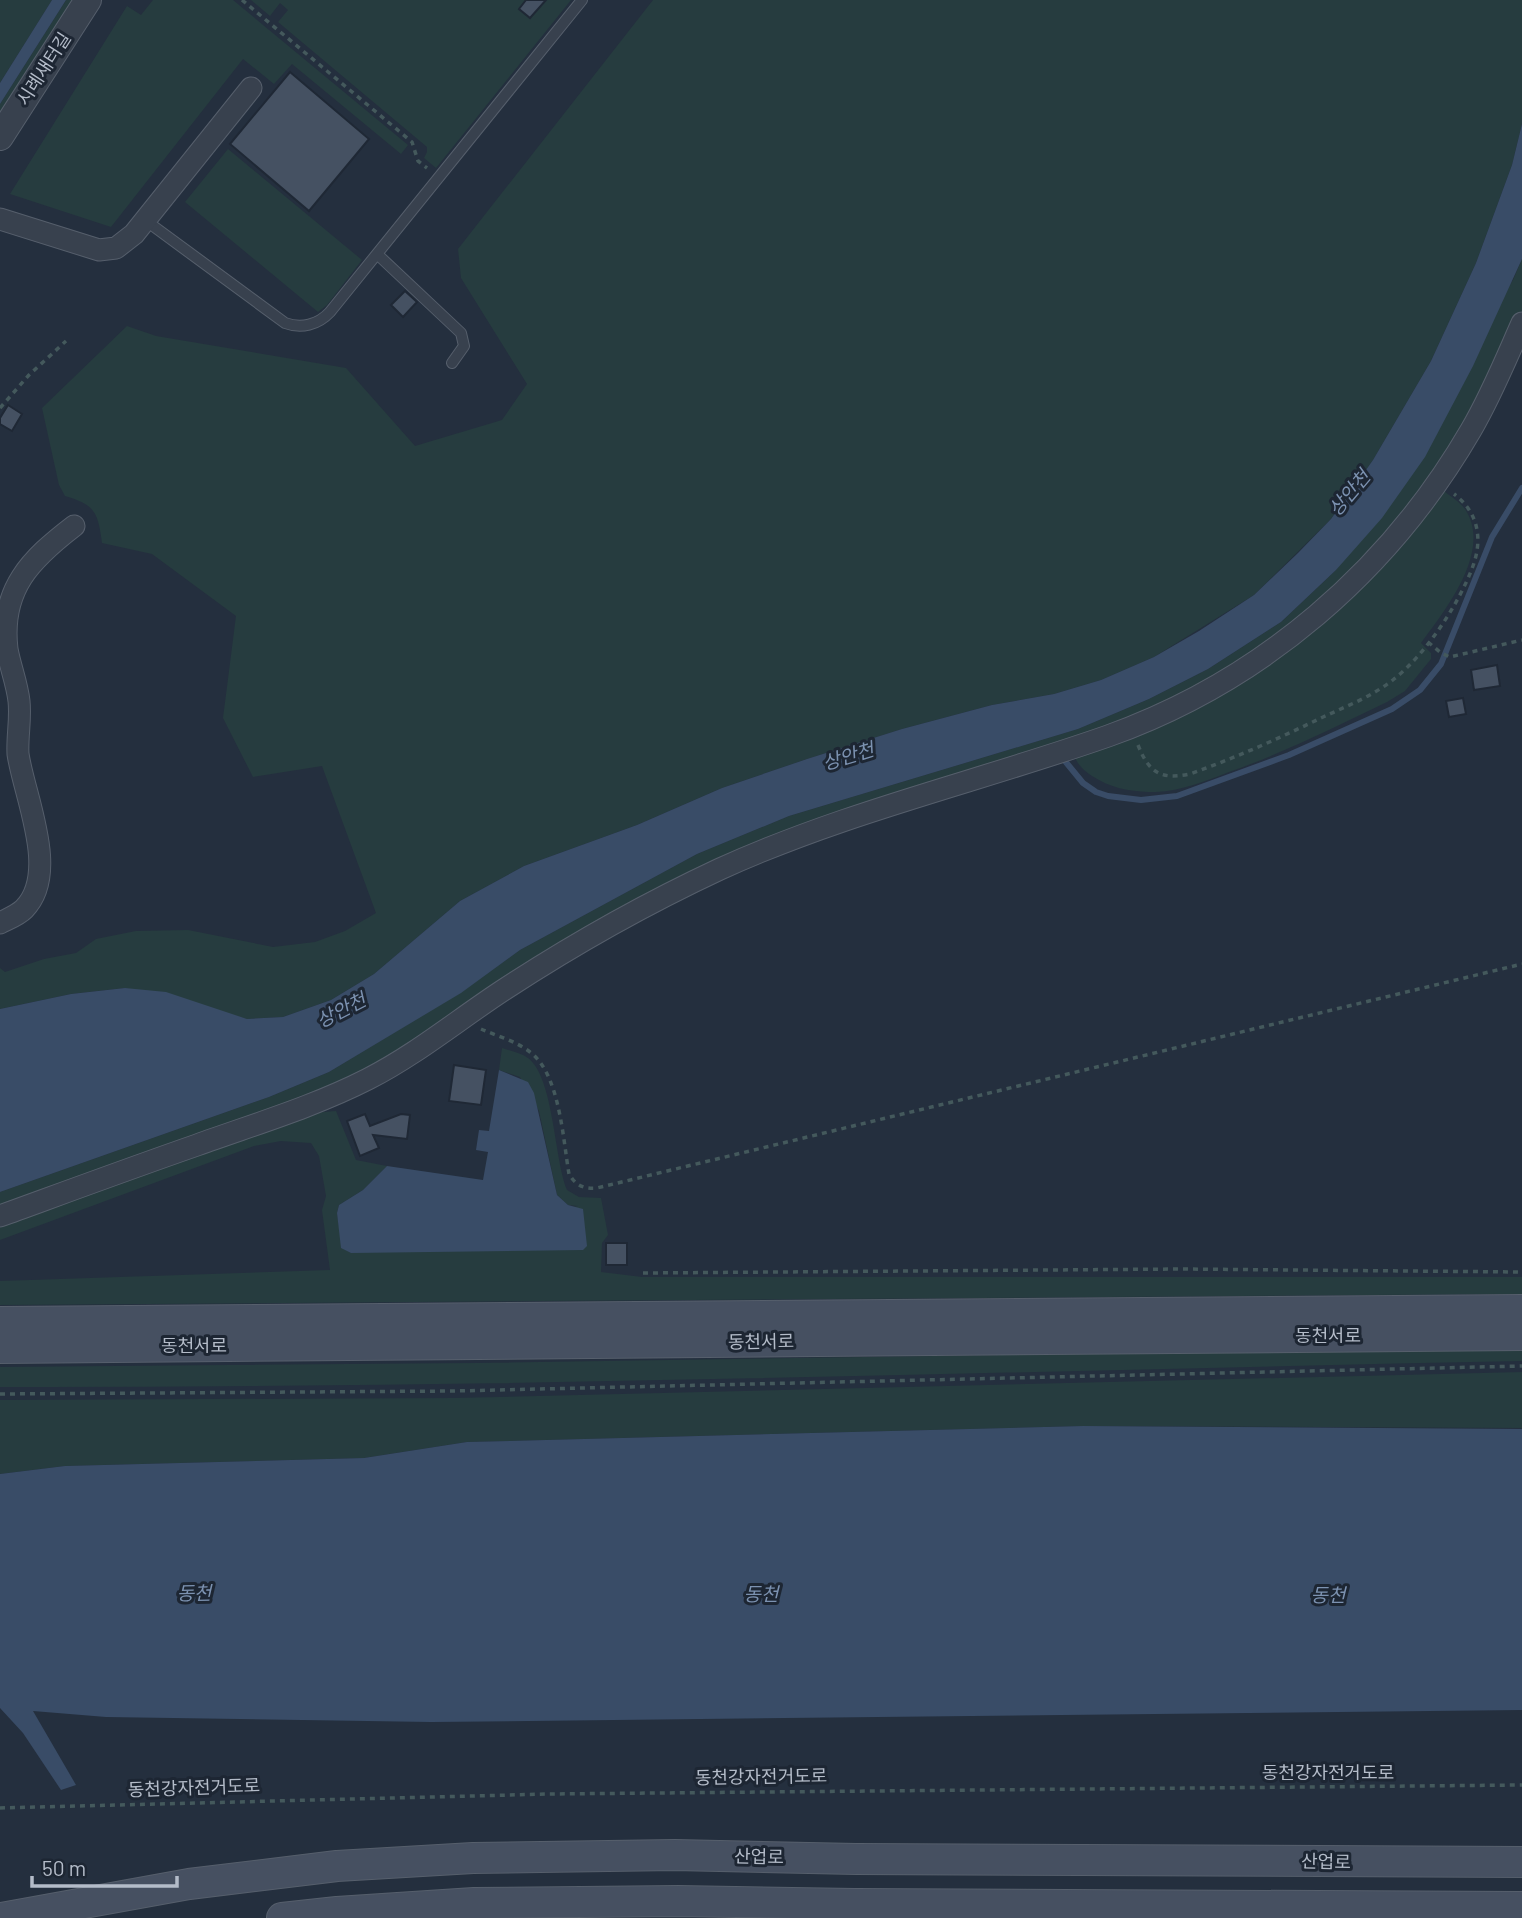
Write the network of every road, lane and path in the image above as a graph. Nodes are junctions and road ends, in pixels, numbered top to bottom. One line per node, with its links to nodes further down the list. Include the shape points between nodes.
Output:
1 (88, 0): 5 (street, 시례새터길)
2 (242, 0): 6 (path, via 412,142 420,163)
3 (582, 0): 6 (lane)
4 (251, 88): 8 (street)
5 (0, 137)
6 (439, 177): 9 (lane)
7 (0, 219): 8 (street, via 105,250 125,242)
8 (145, 220): 9 (lane, via 292,326 325,318)
9 (377, 254): 12 (lane, via 461,333 464,346)
10 (1522, 323): 14 (street, via 1471,432)
11 (66, 341): 13 (path)
12 (452, 363)
13 (0, 408)
14 (1437, 481): 17 (path, via 1469,508 1477,546 1462,592); 18 (street, via 1381,554 1281,645 1201,694)
15 (74, 526): 19 (street, via 19,576 6,609 7,648 19,700 18,754 37,838 39,869 24,909)
16 (1522, 640): 17 (path, via 1450,657)
17 (1428, 642): 18 (path, via 1402,672 1371,694 1190,774 1171,778 1160,774 1141,753)
18 (1130, 727): 21 (street, via 847,819 744,858 597,932)
19 (0, 923)
20 (1522, 964): 21 (path, via 597,1188 573,1182 569,1174 555,1099 540,1061 521,1046)
21 (459, 1020): 22 (street, via 390,1067 332,1097)
22 (0, 1216)
23 (1522, 1272): 24 (path)
24 (643, 1273)
25 (1522, 1310): 26 (main road, 동천서로)
26 (0, 1322)
27 (1522, 1335): 28 (main road, 동천서로)
28 (0, 1348)
29 (1522, 1366): 30 (path, via 454,1391)
30 (0, 1394)
31 (1522, 1785): 32 (path, 동천강자전거도로, via 576,1793)
32 (0, 1808)
33 (1522, 1862): 35 (main road, 산업로, via 675,1855 472,1858 337,1866 189,1884)
34 (1522, 1907): 36 (main road, via 678,1901 474,1903)
35 (1, 1918)
36 (282, 1918)

